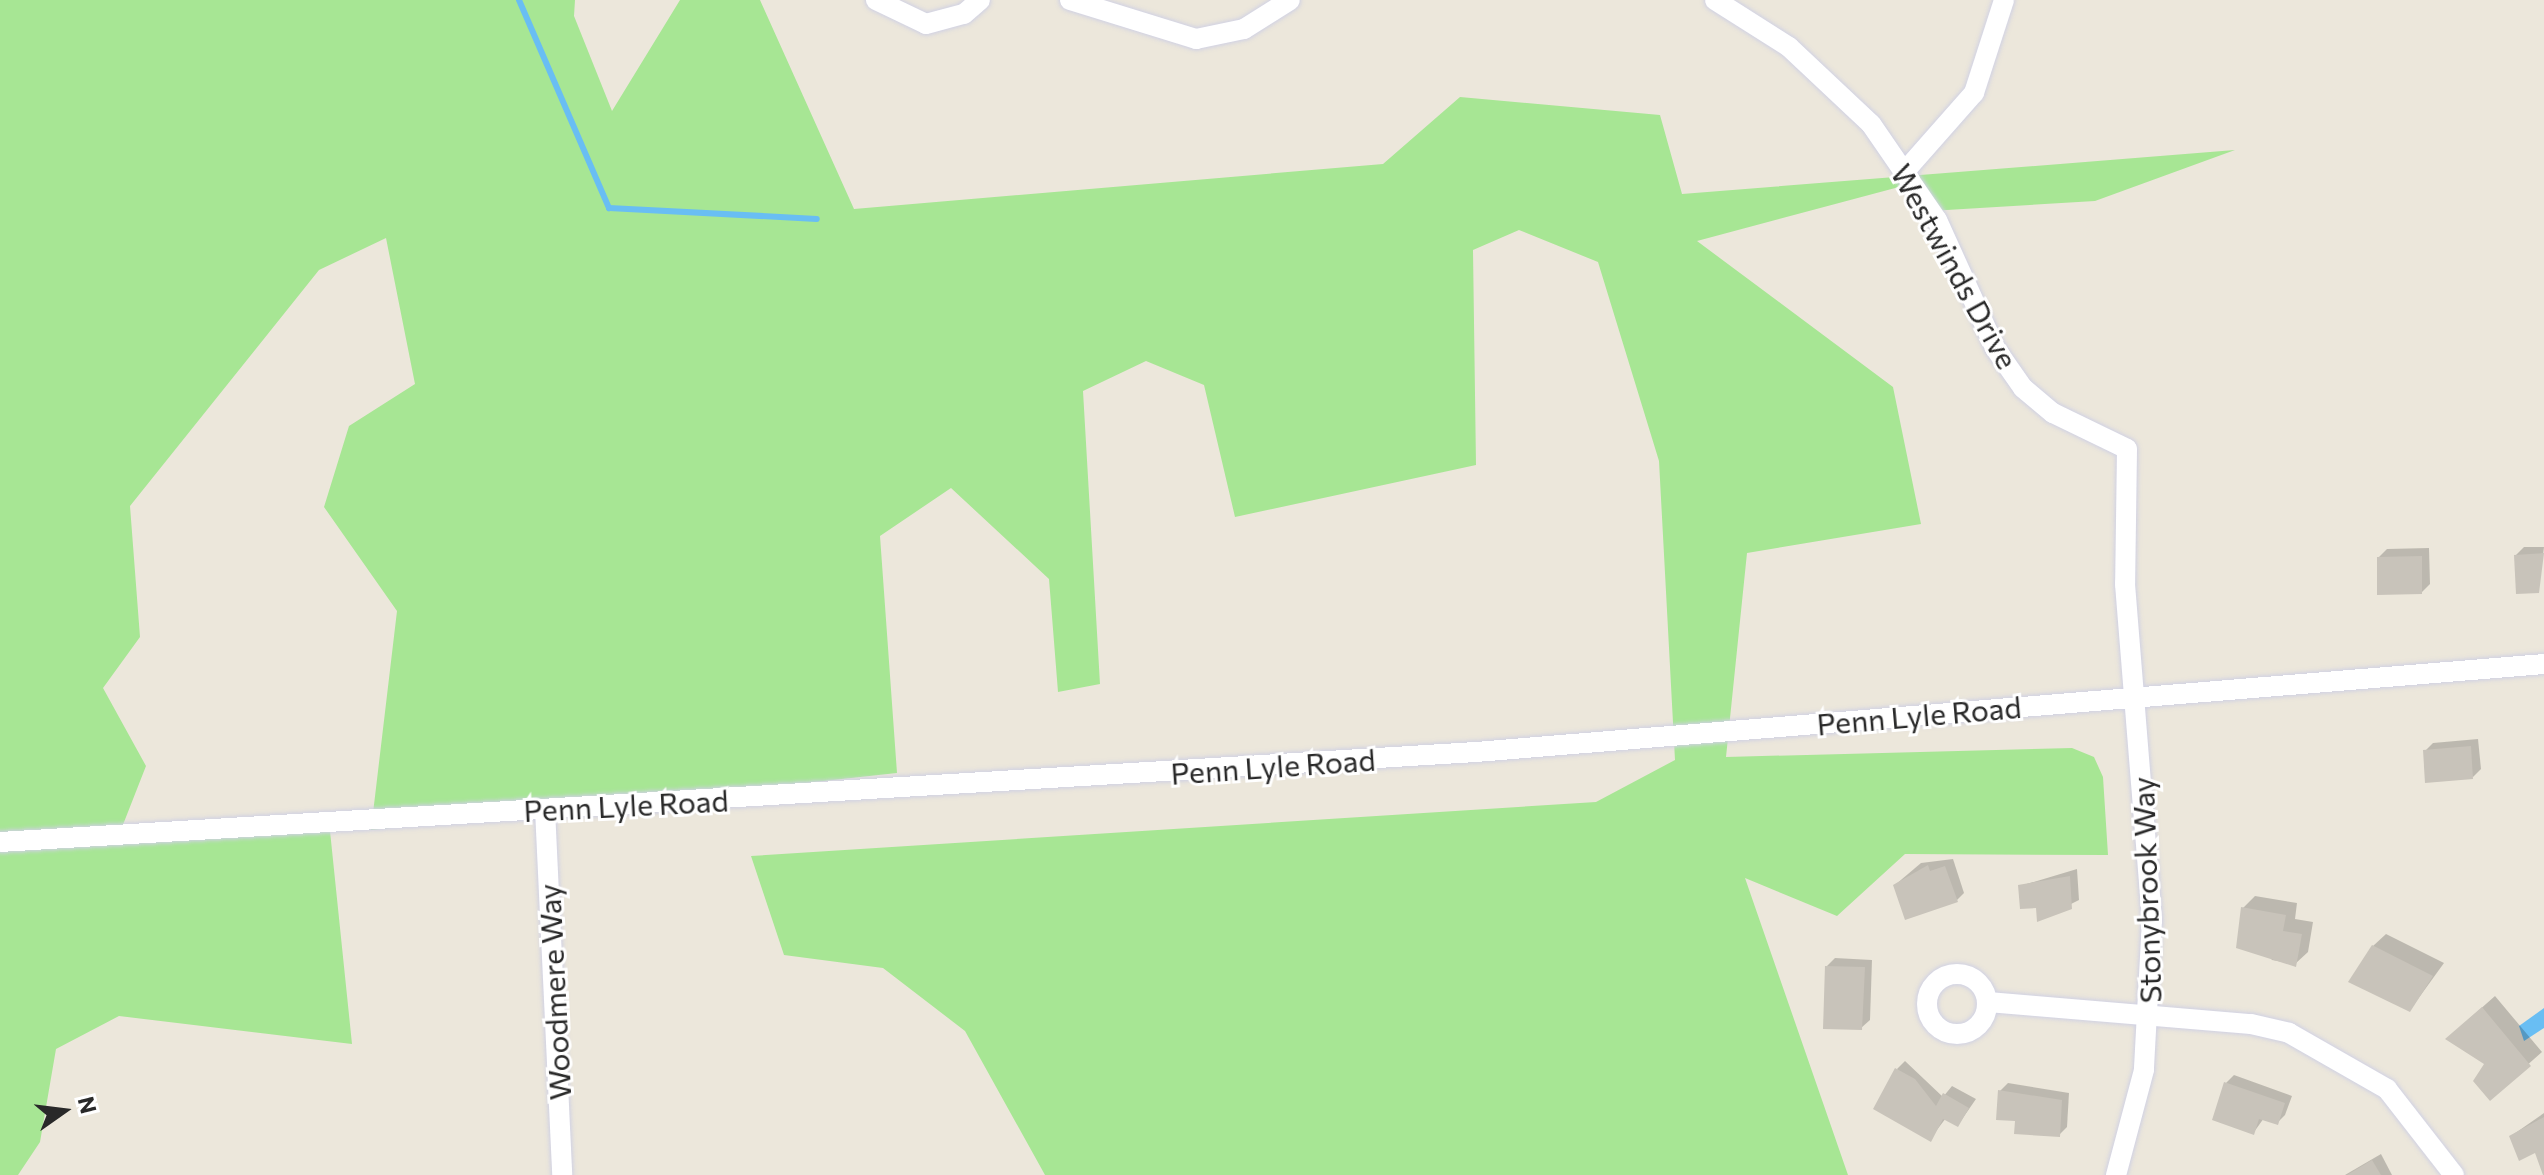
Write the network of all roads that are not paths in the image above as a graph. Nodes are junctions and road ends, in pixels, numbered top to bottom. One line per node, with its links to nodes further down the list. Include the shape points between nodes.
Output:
1 (876, 0): 2 (street, via 926,24 964,14)
2 (980, 0)
3 (1070, 0): 4 (street, via 1196,39 1244,29)
4 (1290, 0)
5 (1715, 0): 7 (street, Westwinds Drive, via 1830,82)
6 (2004, 0): 7 (street, via 1974,93)
7 (1906, 170): 9 (street, Westwinds Drive, via 1995,348 2023,388 2053,413 2127,449 2125,584)
8 (2544, 664): 9 (street, Penn Lyle Road)
9 (2136, 696): 10 (street, Penn Lyle Road, via 1476,752); 13 (street, Stonybrook Way, via 2152,920)
10 (545, 809): 11 (street, Penn Lyle Road); 14 (street, Woodmere Way)
11 (0, 842)
12 (1988, 1002): 13 (street)
13 (2150, 1015): 15 (street, Stonybrook Way); 16 (street, via 2251,1024 2326,1048 2395,1097)
14 (562, 1175)
15 (2116, 1175)
16 (2454, 1175)

